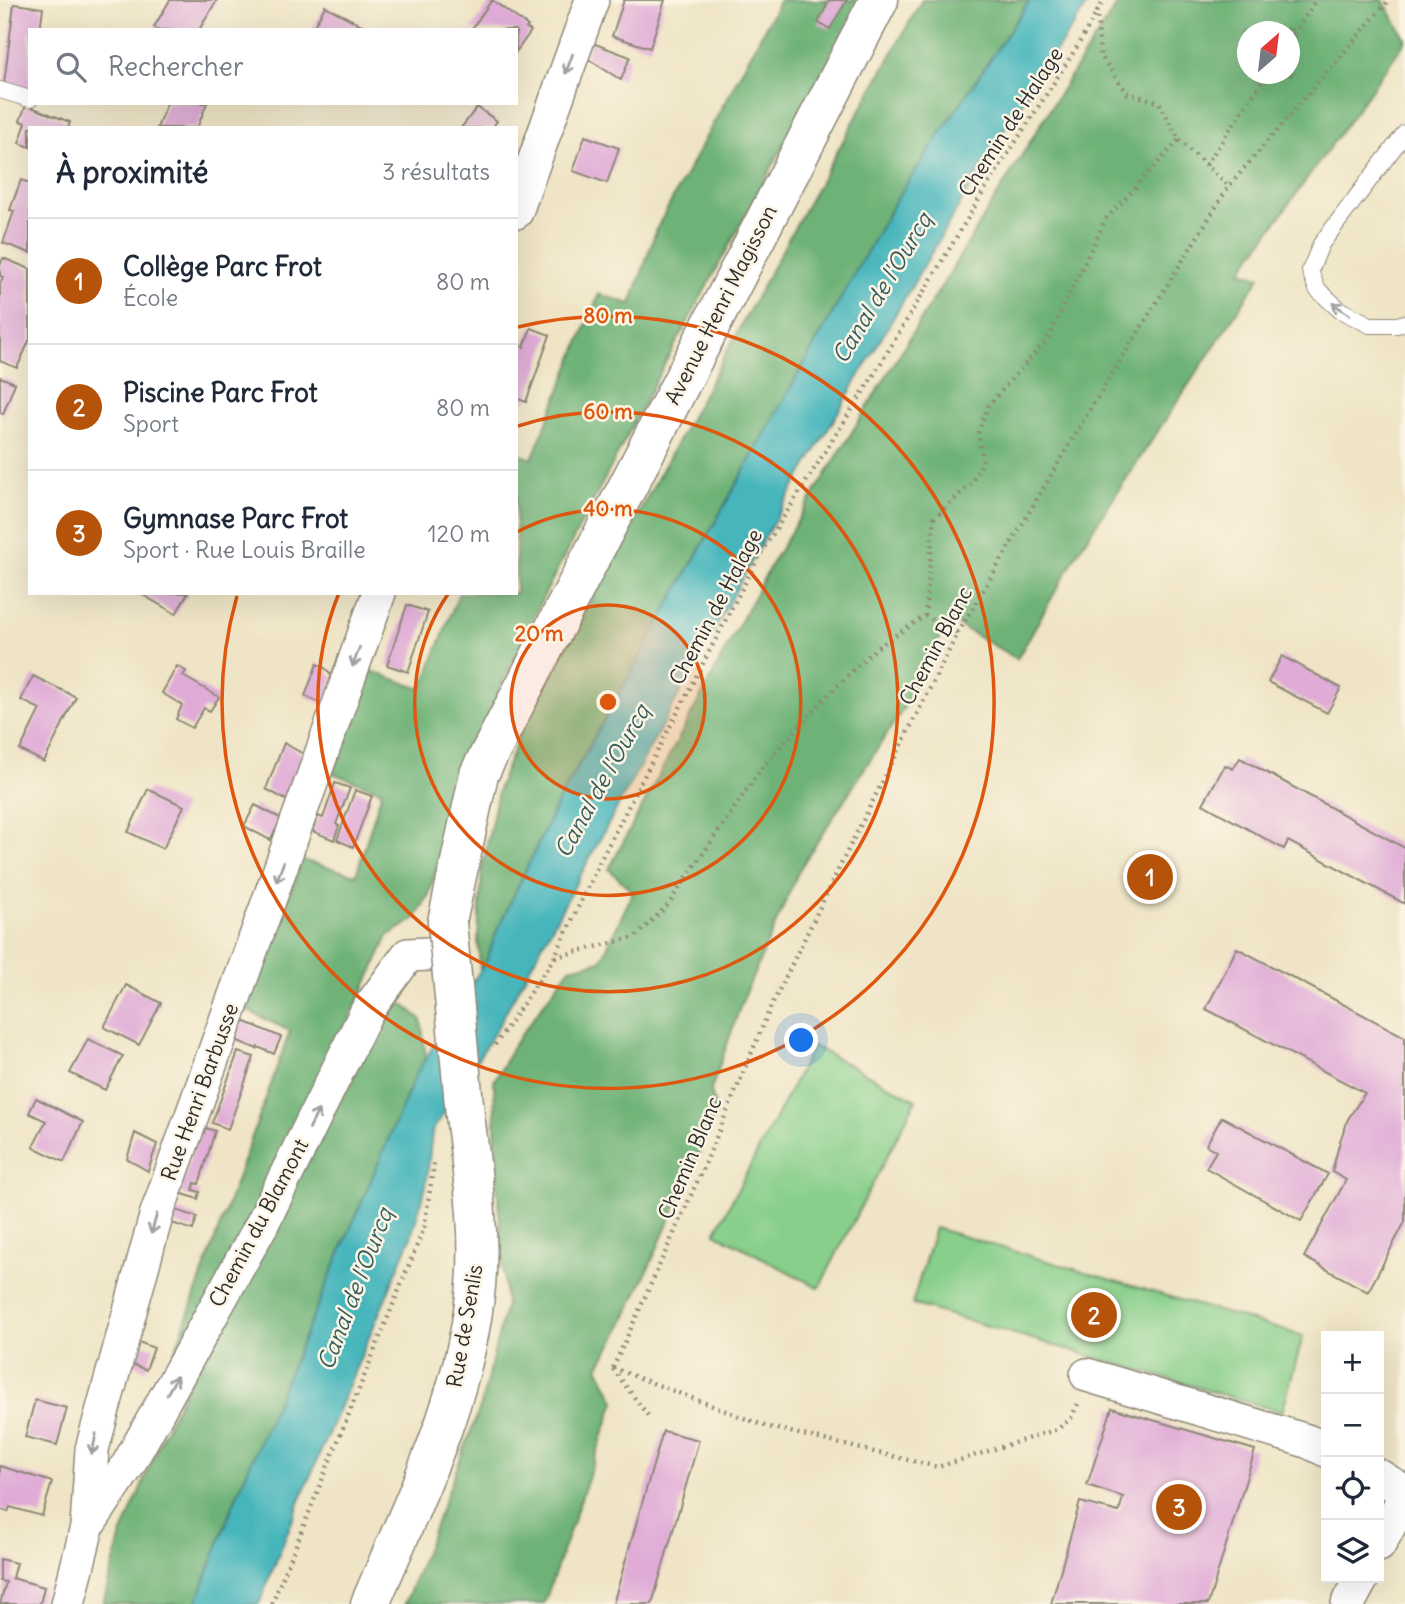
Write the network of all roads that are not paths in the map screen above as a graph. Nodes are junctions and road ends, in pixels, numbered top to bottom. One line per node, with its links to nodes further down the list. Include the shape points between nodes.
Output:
1 (592, 0): 6 (street, one-way to 6)
2 (879, 0): 9 (main road, Avenue Henri Magisson, via 479,774)
3 (0, 90): 4 (lane)
4 (28, 98)
5 (1405, 133): 7 (lane, one-way to 5, via 1370,325 1340,310 1317,289 1310,271 1321,244)
6 (518, 206)
7 (1405, 323)
8 (378, 595): 15 (street, Rue Henri Barbusse, one-way to 15, via 157,1213 92,1449)
9 (449, 937): 10 (main road, Avenue Henri Magisson, bridge); 15 (street, Chemin du Blamont, one-way to 9, via 128,1465 262,1224 367,1011 408,955)
10 (465, 1115): 19 (main road, Rue de Senlis, via 478,1246 463,1363 445,1426)
11 (1087, 1375): 12 (street)
12 (1321, 1448)
13 (1384, 1479): 14 (street)
14 (1405, 1494): 16 (street)
15 (86, 1527): 18 (street, Rue Henri Barbusse)
16 (1384, 1535)
17 (1359, 1583): 20 (street)
18 (68, 1604)
19 (370, 1604)
20 (1348, 1604)

